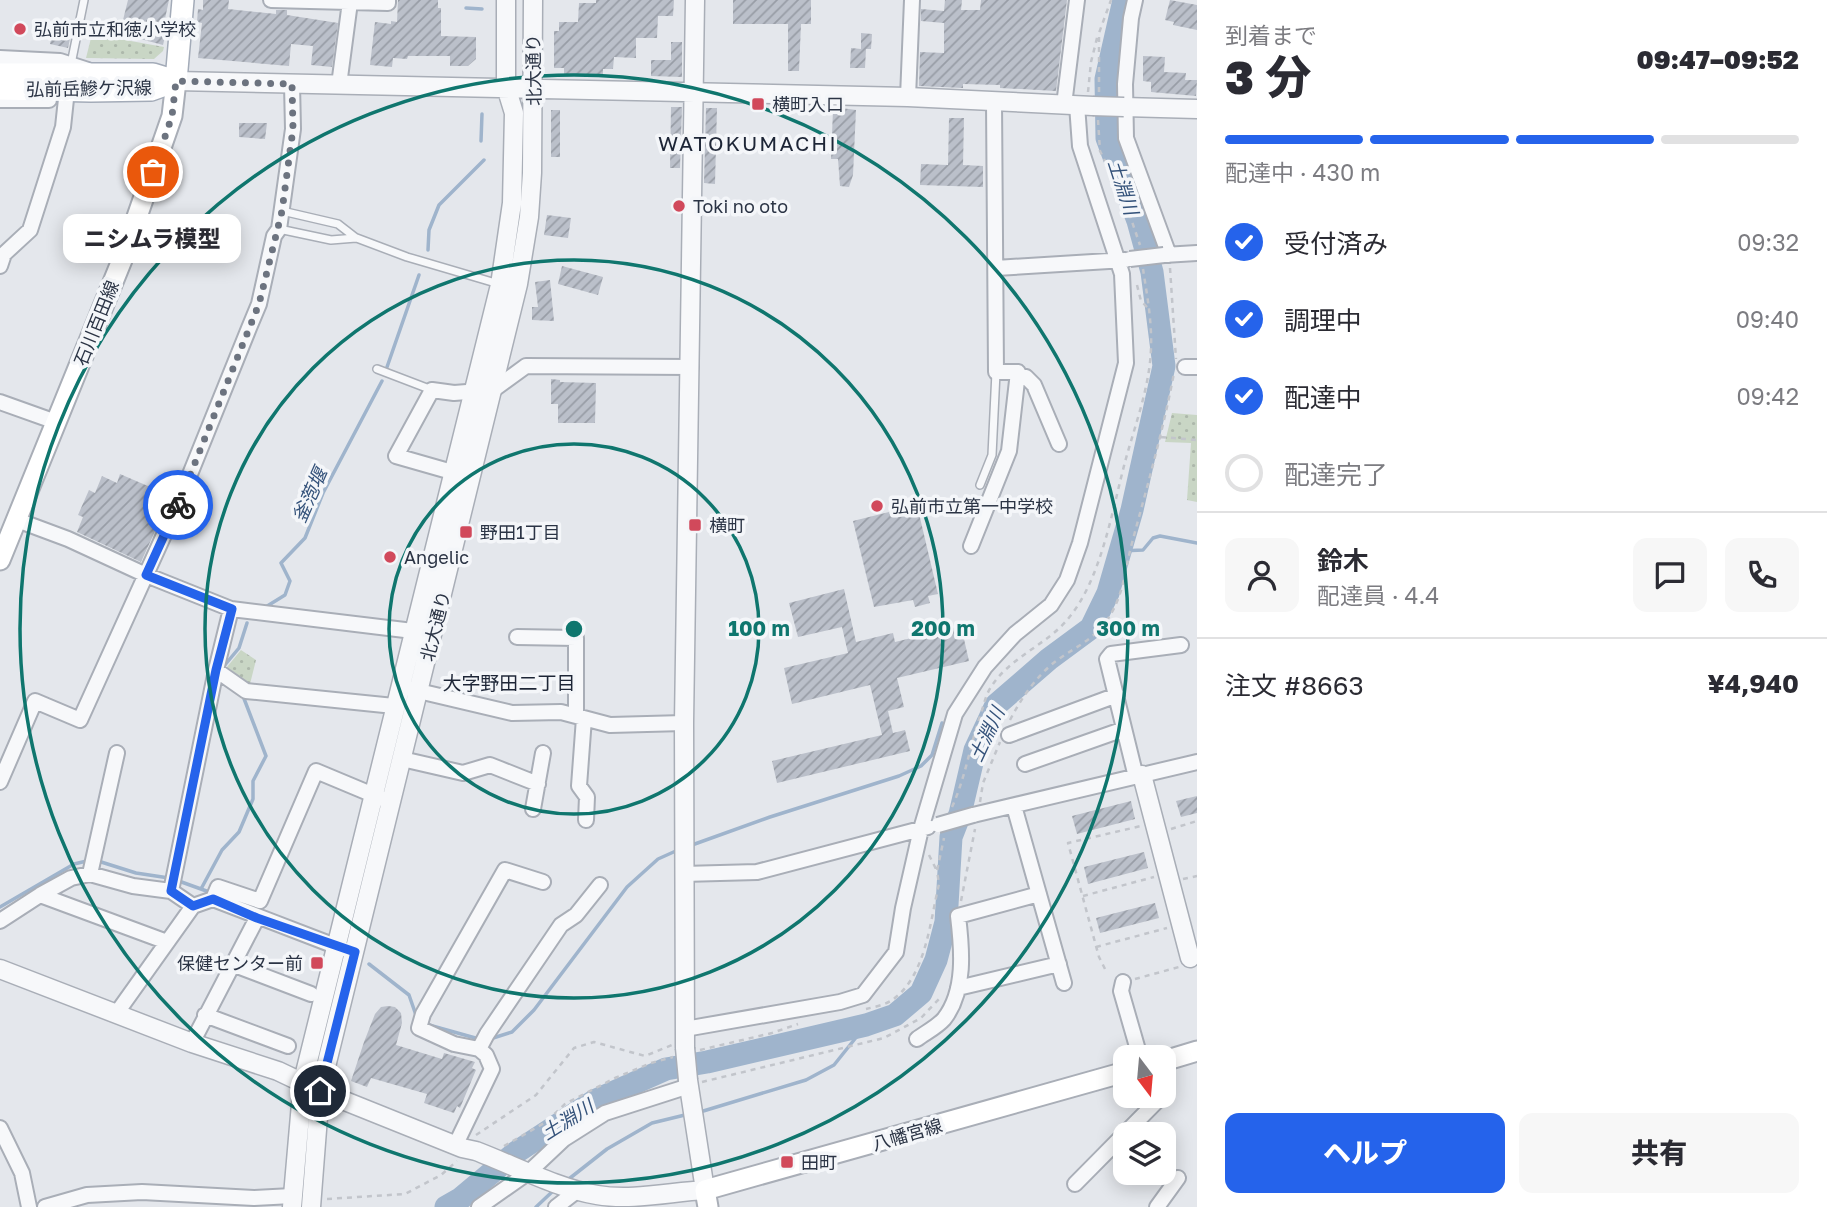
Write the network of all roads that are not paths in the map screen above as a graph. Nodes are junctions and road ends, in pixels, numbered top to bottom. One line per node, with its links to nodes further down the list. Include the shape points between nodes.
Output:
1 (84, 0): 13 (lane)
2 (183, 0): 15 (main road, 弘前岳鰺ケ沢線)
3 (271, 0): 11 (street)
4 (388, 0): 11 (street, via 388,4)
5 (506, 0): 19 (street, 北大通り)
6 (533, 0): 21 (street, 北大通り)
7 (695, 0): 22 (street)
8 (912, 0): 23 (street)
9 (1077, 0): 27 (street)
10 (1135, 0): 28 (street)
11 (350, 2): 18 (street)
12 (0, 58): 13 (street)
13 (71, 64): 16 (street)
14 (0, 74): 16 (main road, 弘前岳鰺ケ沢線)
15 (176, 81): 16 (main road, 弘前岳鰺ケ沢線, via 151,90); 17 (street); 47 (main road, 石川百田線, via 172,116 122,260)
16 (92, 82): 20 (main road, 弘前岳鰺ケ沢線); 24 (street)
17 (292, 84): 18 (street); 30 (street, via 293,129)
18 (339, 85): 19 (street)
19 (506, 87): 21 (street); 38 (street, 北大通り, via 514,114 512,203)
20 (0, 89)
21 (532, 89): 22 (street); 44 (street, 北大通り, via 529,216)
22 (695, 92): 23 (street); 39 (street)
23 (908, 97): 26 (street)
24 (66, 99): 25 (street); 36 (street, via 63,127 30,230 4,254)
25 (0, 100)
26 (994, 102): 27 (street); 37 (street)
27 (1086, 103): 28 (street, bridge); 35 (street, via 1077,121 1080,146)
28 (1125, 107): 29 (street); 34 (street, via 1126,138)
29 (1197, 108)
30 (282, 211): 31 (street); 32 (lane, via 338,224)
31 (279, 229): 32 (lane, via 331,240 356,238); 54 (street, via 259,304)
32 (353, 236): 38 (lane)
33 (1197, 253): 34 (street)
34 (1166, 255): 35 (street, bridge)
35 (1130, 259): 37 (street); 81 (street, via 1122,274 1126,363 1067,580 1051,605 1015,634 985,667 955,714)
36 (0, 266)
37 (996, 268): 41 (street)
38 (500, 285): 45 (street, 北大通り)
39 (691, 367): 44 (street, via 527,366); 65 (street)
40 (377, 369): 43 (lane)
41 (996, 372): 42 (street, via 1018,372); 50 (lane, via 992,455)
42 (1018, 376): 48 (street, via 1034,384); 52 (street, via 1009,451)
43 (432, 390): 45 (street); 49 (street, via 396,456)
44 (493, 390): 45 (street); 61 (street, 北大通り)
45 (472, 392): 49 (street, 北大通り)
46 (0, 402): 47 (street)
47 (56, 422): 51 (main road, 石川百田線)
48 (1059, 444)
49 (452, 472): 56 (street, 北大通り)
50 (980, 485)
51 (17, 520): 53 (main road, 石川百田線); 54 (street)
52 (971, 547)
53 (0, 560)
54 (146, 575): 55 (street); 74 (street, via 80,720 36,701)
55 (232, 609): 56 (street); 59 (street)
56 (413, 631): 60 (street, 北大通り)
57 (517, 637): 64 (street, via 576,638)
58 (1181, 645): 62 (street, via 1111,654 1107,659)
59 (216, 670): 63 (street, via 246,691); 85 (street)
60 (401, 686): 61 (street); 63 (street, 北大通り)
61 (420, 691): 64 (street, via 512,713 561,712); 70 (street, 北大通り)
62 (1117, 695): 66 (street); 67 (street)
63 (394, 706): 76 (street, 北大通り)
64 (580, 717): 65 (street, via 610,725); 80 (street, via 579,786 587,797)
65 (684, 723): 83 (street)
66 (1124, 729): 72 (street); 73 (street)
67 (1009, 735)
68 (117, 753): 82 (street)
69 (543, 753): 75 (street)
70 (402, 760): 75 (street, via 463,773 490,765); 77 (street, 北大通り)
71 (1197, 762): 73 (street)
72 (1025, 764)
73 (1139, 776): 78 (street); 96 (street)
74 (0, 782)
75 (538, 784): 79 (street)
76 (372, 795): 77 (street); 89 (street, via 316,772 260,901 218,887); 94 (street, 北大通り)
77 (391, 802): 95 (street, 北大通り)
78 (1014, 806): 81 (street, bridge, via 942,829); 87 (street)
79 (533, 809)
80 (586, 820)
81 (921, 829): 83 (street, via 757,872); 109 (street, via 896,952 863,995)
82 (90, 874): 85 (street, via 133,886); 88 (street, via 71,878)
83 (683, 874): 109 (street)
84 (543, 881): 107 (street, via 505,870 421,1021 454,1044)
85 (173, 884): 90 (street)
86 (600, 886): 107 (street, via 576,915 561,925)
87 (1039, 894): 98 (street); 102 (street, via 958,916 962,949)
88 (40, 895): 92 (street); 93 (street)
89 (215, 895): 90 (street); 91 (street)
90 (193, 906): 93 (street)
91 (257, 918): 94 (street); 97 (street)
92 (0, 921)
93 (167, 942): 104 (street)
94 (336, 946): 95 (street); 115 (street, 北大通り)
95 (355, 952): 117 (street, 北大通り)
96 (1193, 957)
97 (232, 964): 103 (street); 105 (street)
98 (1059, 964): 101 (street); 102 (street)
99 (0, 969): 104 (street)
100 (1123, 982): 110 (street, via 1121,991)
101 (1064, 983)
102 (958, 988): 106 (street, via 943,1020)
103 (311, 994)
104 (116, 1014): 108 (street)
105 (205, 1015): 108 (street); 111 (street)
106 (917, 1039)
107 (483, 1042): 120 (street, via 492,1069)
108 (192, 1043): 115 (street)
109 (684, 1045): 116 (street, bridge)
110 (1137, 1045)
111 (288, 1046)
112 (1197, 1051): 113 (main road)
113 (1176, 1057)
114 (1113, 1076): 125 (main road, 八幡宮線)
115 (303, 1081): 117 (street); 127 (street, 北大通り)
116 (688, 1083): 121 (street, via 605,1113 564,1139); 125 (street)
117 (320, 1091): 120 (street); 128 (street, 北大通り)
118 (1150, 1108): 123 (street)
119 (0, 1128): 129 (street, via 22,1172)
120 (463, 1147): 121 (street)
121 (533, 1173): 124 (street); 131 (street)
122 (1178, 1178): 133 (street)
123 (1074, 1184)
124 (572, 1188): 126 (street); 132 (street)
125 (706, 1199): 126 (street, via 617,1197)
126 (598, 1201)
127 (292, 1202): 130 (street, via 142,1192 87,1195)
128 (315, 1203)
129 (29, 1207)
130 (45, 1207)
131 (479, 1207)
132 (556, 1207)
133 (1157, 1207)

